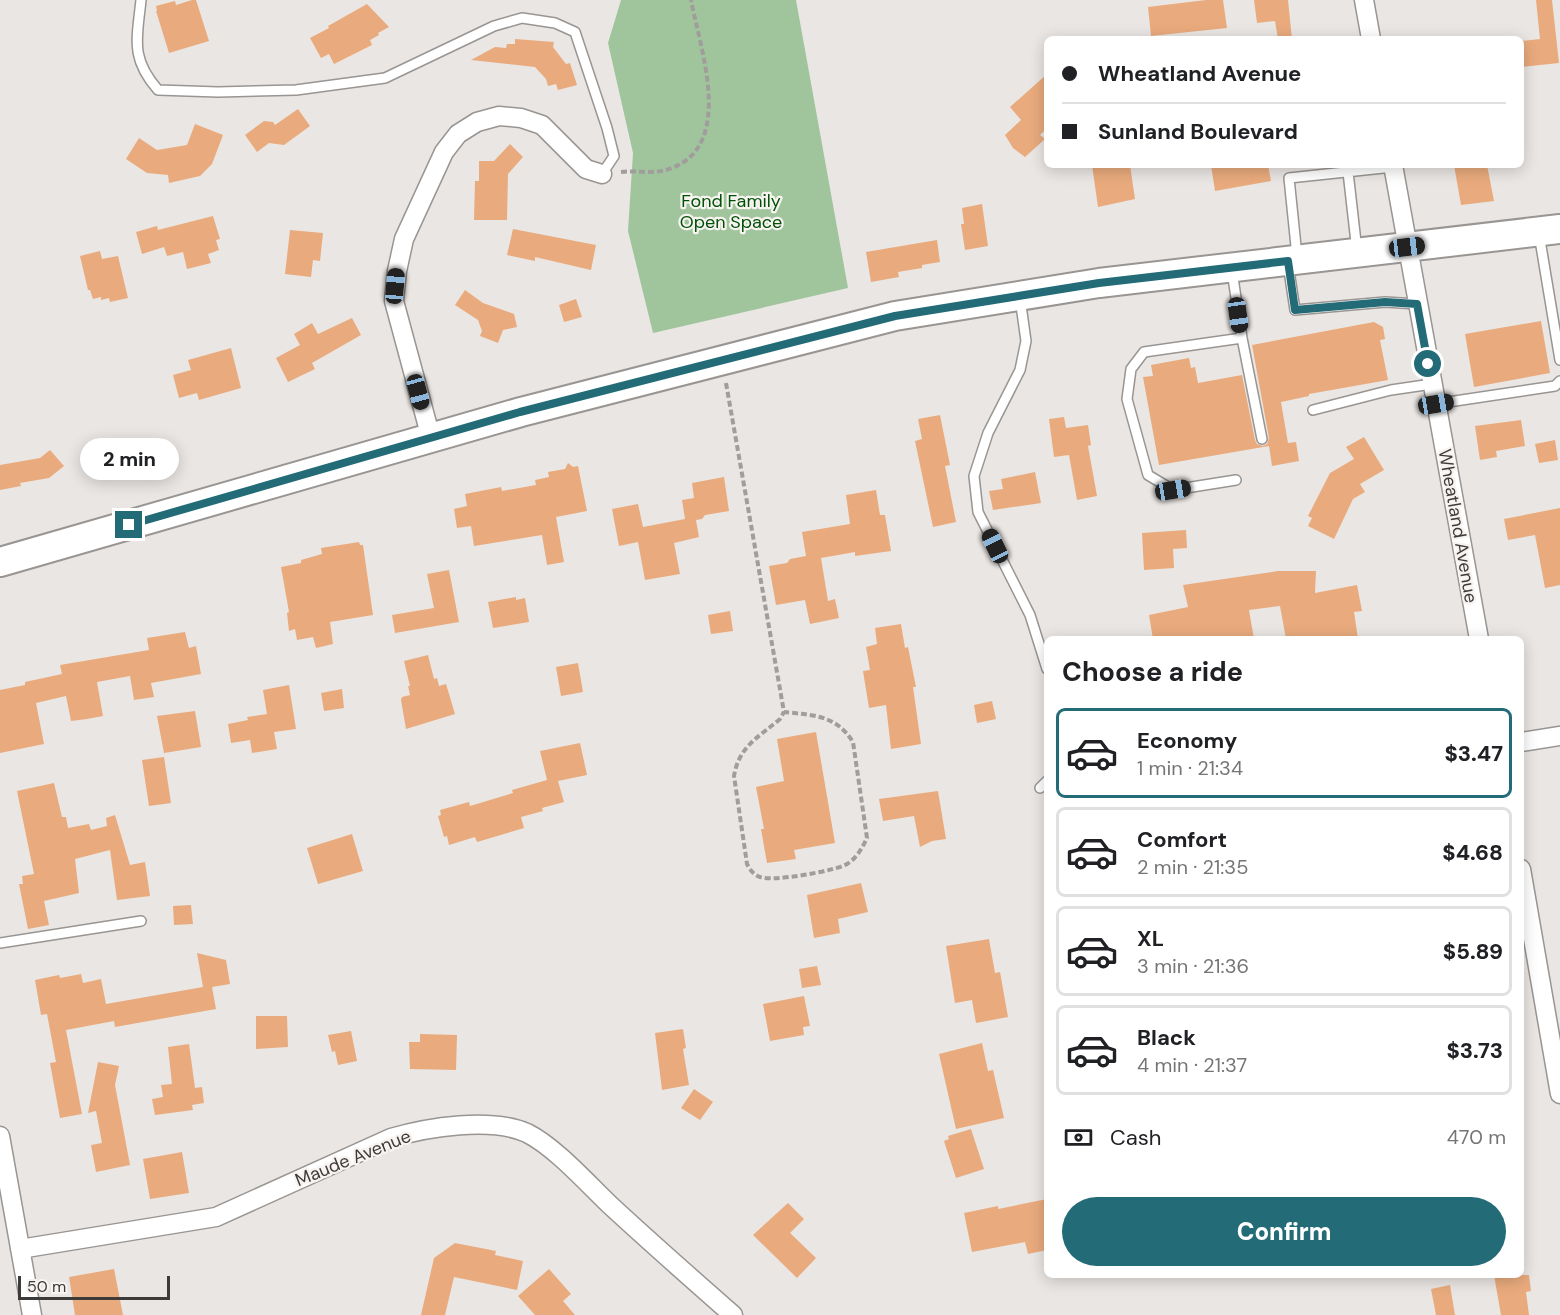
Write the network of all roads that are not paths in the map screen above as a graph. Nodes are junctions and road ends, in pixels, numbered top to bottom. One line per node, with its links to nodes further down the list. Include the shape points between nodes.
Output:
1 (141, 0): 7 (lane, via 136,50 146,76 158,90 296,90 385,78 494,26 522,18 555,23 575,32 607,128 614,156)
2 (1364, 0): 3 (street)
3 (1370, 36)
4 (1378, 168): 6 (lane)
5 (1393, 168): 9 (street, Wheatland Avenue)
6 (1348, 172): 10 (lane); 11 (lane, via 1289,178)
7 (602, 174): 21 (street, via 586,169 542,125 521,118 499,116 477,122 458,134 444,152 404,239 394,301)
8 (1549, 230): 9 (main road); 16 (lane, via 1551,305)
9 (1407, 247): 10 (main road); 14 (street, Wheatland Avenue)
10 (1357, 253): 11 (main road)
11 (1293, 261): 12 (main road); 14 (lane, via 1295,310 1385,302)
12 (1231, 268): 13 (main road); 15 (lane)
13 (1020, 296): 21 (main road, via 895,316); 26 (lane, via 1026,341 1020,370 988,433 974,476 978,512 1030,615)
14 (1417, 304): 18 (street, Wheatland Avenue)
15 (1242, 338): 22 (lane); 23 (lane, via 1144,352 1131,369 1127,399 1148,475 1173,490)
16 (1560, 360)
17 (1560, 381): 19 (lane, via 1555,386)
18 (1432, 384): 19 (street, Wheatland Avenue); 20 (lane)
19 (1436, 404): 25 (street, Wheatland Avenue)
20 (1313, 410)
21 (431, 438): 24 (main road)
22 (1262, 439)
23 (1236, 480)
24 (0, 562)
25 (1478, 636)
26 (1044, 659)
27 (1560, 736): 28 (street)
28 (1524, 742)
29 (1524, 907): 32 (street)
30 (141, 921): 31 (lane)
31 (0, 943)
32 (1529, 970): 33 (street)
33 (1556, 1045): 34 (street)
34 (1560, 1094)
35 (0, 1136): 36 (street)
36 (20, 1249): 37 (street); 38 (street, Maude Avenue, via 216,1217 391,1138 459,1124 498,1126 526,1133 555,1153)
37 (32, 1315)
38 (733, 1315)

